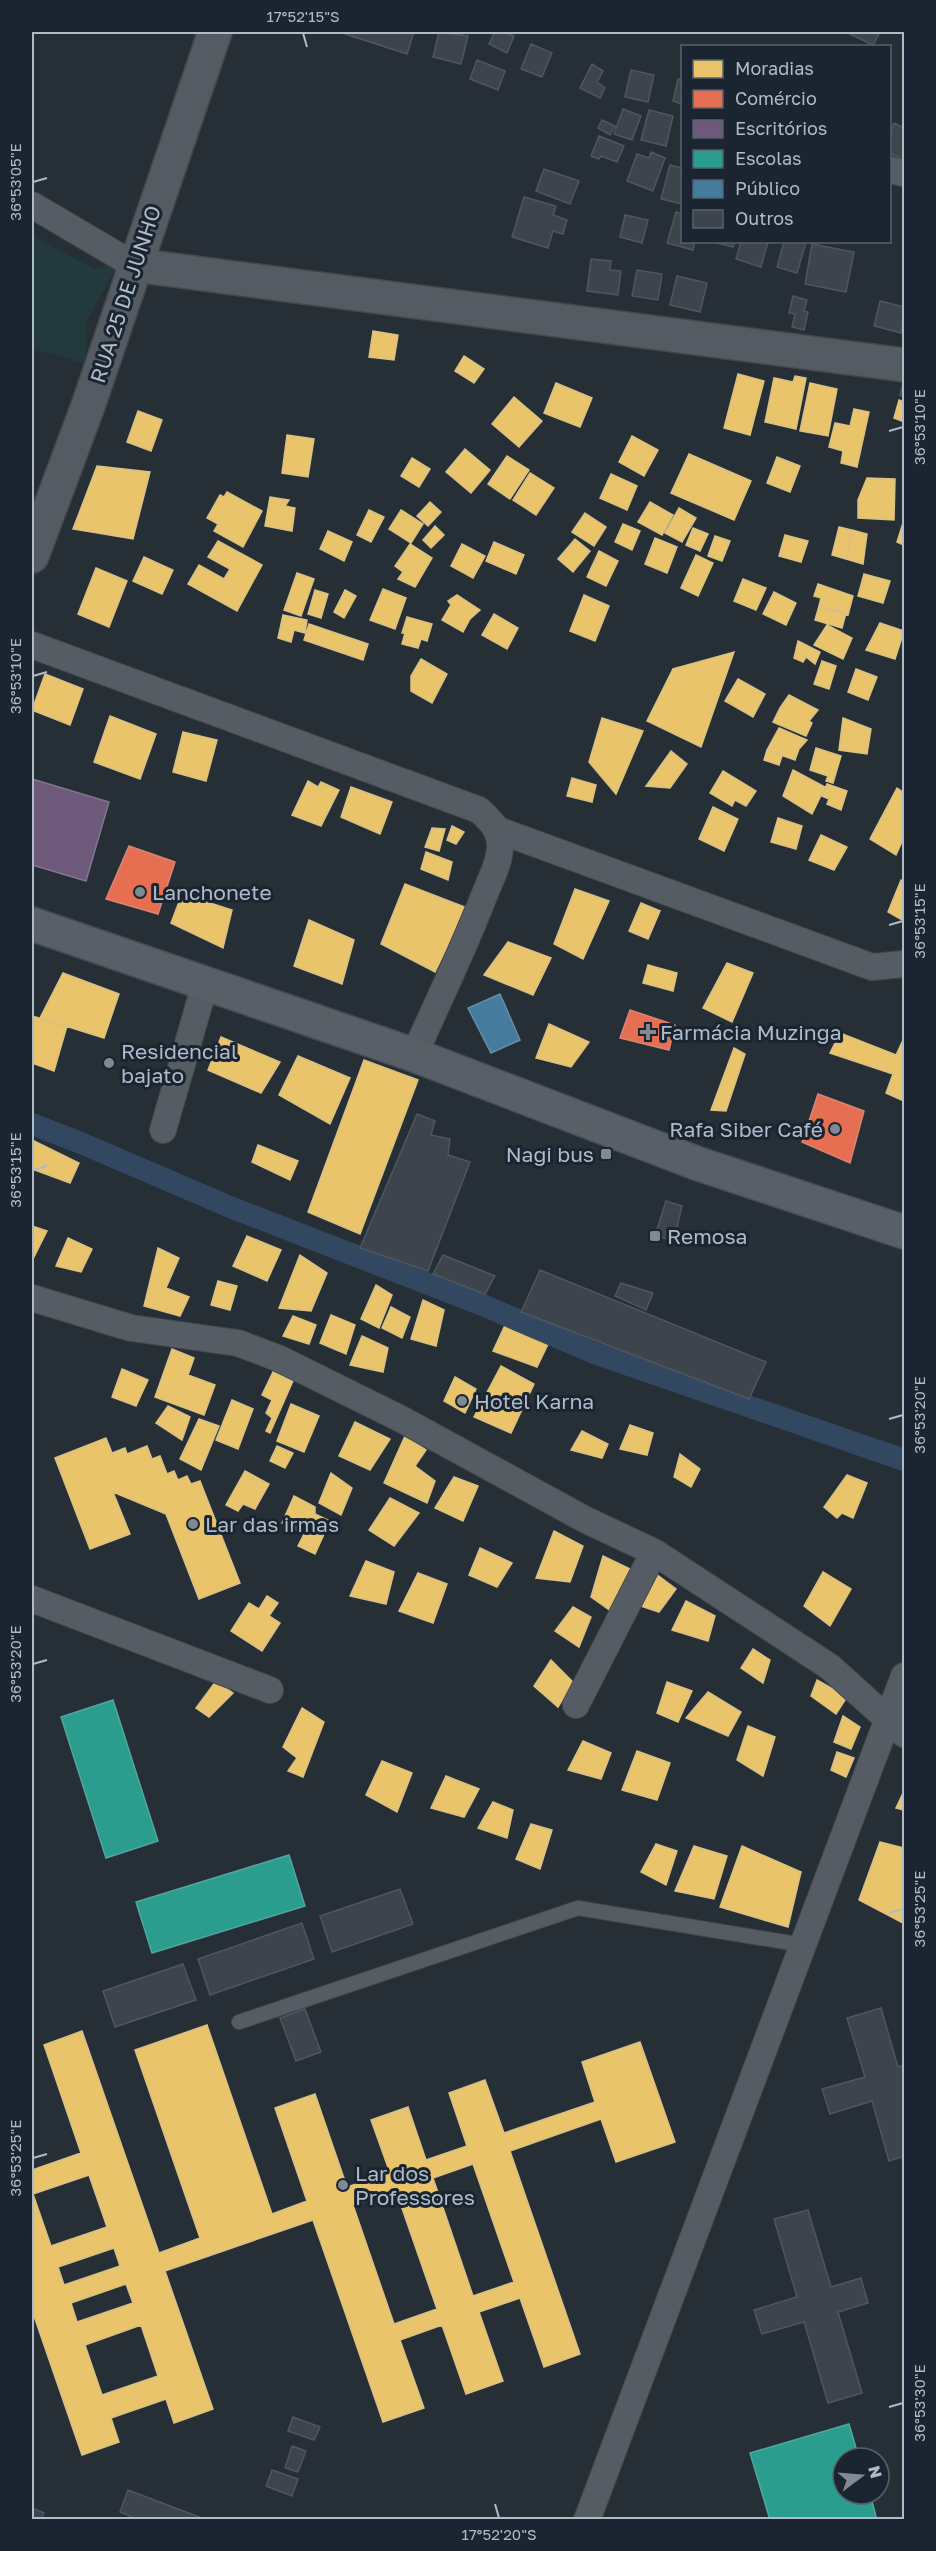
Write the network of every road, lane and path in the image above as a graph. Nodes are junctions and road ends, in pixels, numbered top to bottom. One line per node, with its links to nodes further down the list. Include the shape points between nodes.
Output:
1 (215, 32): 3 (street, RUA 25 DE JUNHO)
2 (32, 205): 3 (street)
3 (134, 265): 4 (street); 5 (street, RUA 25 DE JUNHO, via 88,406)
4 (904, 365)
5 (33, 548)
6 (32, 645): 7 (street, via 479,810)
7 (498, 830): 9 (street, via 872,967); 11 (street, via 498,861)
8 (32, 924): 10 (main road)
9 (904, 964)
10 (205, 984): 11 (main road); 12 (street)
11 (414, 1055): 13 (main road, via 696,1163)
12 (163, 1130)
13 (904, 1232)
14 (32, 1298): 15 (street, via 131,1328 238,1343 280,1359)
15 (654, 1552): 19 (street); 20 (street, via 830,1667)
16 (32, 1599): 18 (street)
17 (904, 1676): 20 (street)
18 (270, 1690)
19 (576, 1705)
20 (896, 1726): 21 (street)
21 (802, 1945): 22 (lane, via 578,1908); 23 (street)
22 (239, 2022)
23 (587, 2520)

